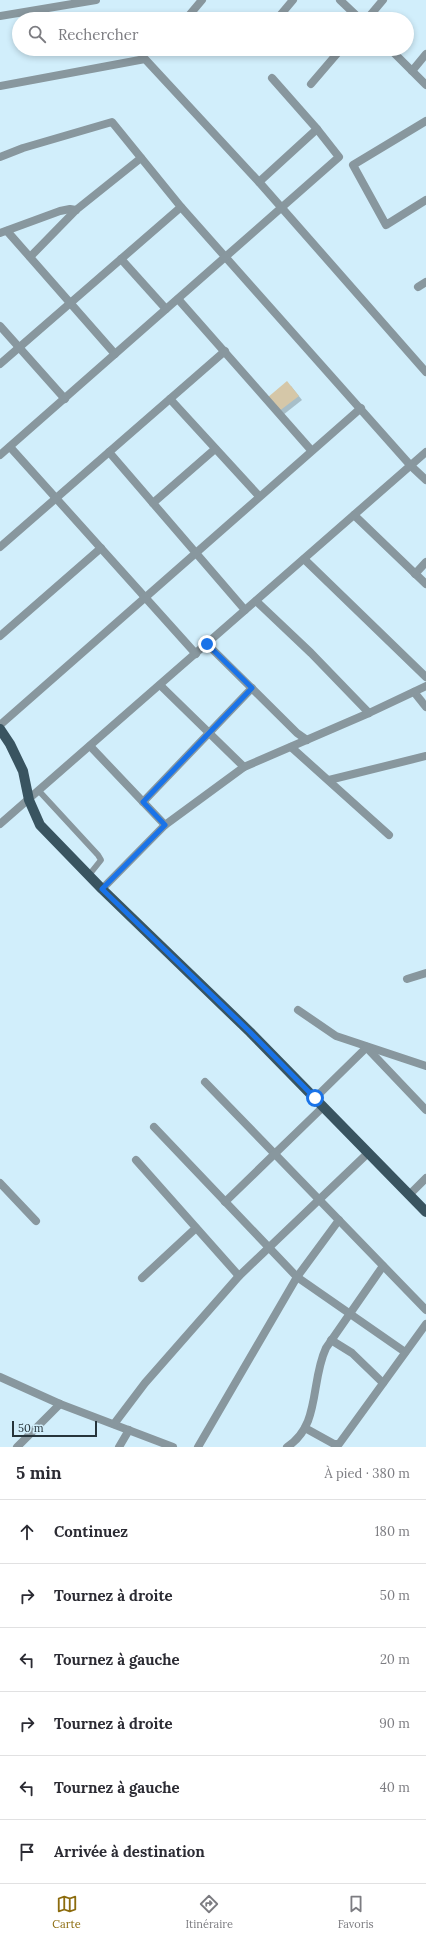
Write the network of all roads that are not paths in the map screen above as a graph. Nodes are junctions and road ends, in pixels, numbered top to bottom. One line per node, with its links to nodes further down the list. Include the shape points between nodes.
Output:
1 (96, 0): 6 (street)
2 (202, 0): 7 (street)
3 (293, 0): 8 (street)
4 (340, 0): 9 (street)
5 (383, 0): 10 (street)
6 (24, 12)
7 (192, 12)
8 (283, 12)
9 (353, 12)
10 (373, 12)
11 (12, 14): 12 (street)
12 (0, 16)
13 (426, 54): 16 (street)
14 (335, 56): 18 (street)
15 (397, 56): 16 (street)
16 (412, 71): 19 (street)
17 (272, 78): 22 (street)
18 (311, 84)
19 (426, 85)
20 (0, 86): 25 (street, via 145,59)
21 (426, 121): 26 (street, via 353,165 386,224)
22 (317, 129): 25 (street); 28 (street, via 339,157)
23 (0, 157): 24 (street, via 112,122)
24 (141, 158): 27 (street); 29 (street)
25 (259, 182): 28 (street)
26 (426, 200)
27 (181, 207): 32 (street); 33 (street)
28 (282, 208): 32 (street); 44 (street)
29 (76, 210): 30 (street, via 60,210); 31 (street)
30 (3, 232): 31 (street)
31 (30, 258): 37 (street)
32 (225, 258): 36 (street); 47 (street)
33 (121, 259): 37 (street); 38 (street)
34 (426, 282): 35 (street)
35 (418, 287)
36 (178, 299): 38 (street); 41 (street)
37 (71, 304): 40 (street); 42 (street)
38 (166, 309): 42 (street)
39 (0, 326): 40 (street)
40 (20, 348): 43 (street); 45 (street)
41 (225, 351): 46 (street); 50 (street)
42 (115, 354): 45 (street)
43 (0, 364)
44 (426, 372)
45 (65, 399): 48 (street)
46 (170, 399): 49 (street); 51 (street)
47 (361, 408): 50 (street); 54 (street)
48 (10, 447): 53 (street); 57 (street)
49 (215, 449): 56 (street); 58 (street)
50 (311, 450): 56 (street)
51 (109, 452): 57 (street); 58 (street)
52 (426, 452): 54 (street)
53 (0, 456)
54 (411, 466): 55 (street); 59 (street)
55 (426, 480)
56 (259, 496): 62 (street)
57 (56, 499): 60 (street); 61 (street)
58 (153, 503): 62 (street)
59 (354, 515): 63 (street); 65 (street)
60 (0, 548)
61 (101, 548): 67 (street); 70 (street)
62 (196, 553): 67 (street); 69 (street)
63 (304, 559): 68 (street); 73 (street)
64 (426, 562): 65 (street)
65 (415, 574): 66 (street)
66 (426, 584)
67 (145, 598): 72 (street); 80 (street)
68 (256, 601): 69 (street); 79 (street, via 312,653)
69 (246, 610): 71 (street)
70 (0, 636)
71 (207, 644): 72 (street); 76 (street)
72 (196, 654): 74 (street)
73 (426, 677)
74 (160, 685): 81 (street); 83 (street)
75 (426, 686): 77 (street)
76 (252, 688): 81 (street); 82 (street, via 296,733)
77 (414, 692): 78 (street); 79 (street)
78 (426, 707)
79 (369, 713): 82 (street)
80 (0, 729): 89 (main road, via 23,771)
81 (209, 733): 86 (street); 90 (street)
82 (307, 740): 84 (street)
83 (90, 746): 88 (street); 90 (street)
84 (291, 747): 86 (street); 87 (street)
85 (426, 756): 87 (street)
86 (244, 767): 92 (street)
87 (329, 780): 93 (street)
88 (39, 791): 89 (street); 94 (lane, via 101,860)
89 (29, 800): 91 (street); 94 (main road, via 40,825)
90 (143, 802): 92 (street)
91 (0, 824)
92 (165, 825): 95 (street)
93 (389, 835)
94 (89, 875): 95 (main road)
95 (102, 889): 102 (main road)
96 (426, 973): 97 (street)
97 (407, 979)
98 (298, 1010): 99 (street, via 336,1036)
99 (367, 1047): 100 (street); 102 (street); 104 (street)
100 (426, 1066)
101 (205, 1082): 107 (street)
102 (315, 1098): 103 (main road)
103 (323, 1106): 106 (main road); 107 (street)
104 (426, 1110)
105 (154, 1127): 113 (street)
106 (368, 1153): 111 (main road); 112 (street)
107 (274, 1154): 112 (street); 113 (street)
108 (136, 1160): 117 (street)
109 (426, 1178): 111 (street)
110 (0, 1183): 116 (street)
111 (410, 1195): 114 (main road)
112 (319, 1200): 115 (street); 118 (street)
113 (225, 1202): 118 (street)
114 (426, 1212)
115 (339, 1220): 119 (street); 121 (street)
116 (36, 1221)
117 (196, 1228): 120 (street); 122 (street)
118 (269, 1248): 120 (street); 121 (street)
119 (383, 1266): 123 (street); 124 (street)
120 (239, 1276): 131 (street, via 145,1383)
121 (297, 1277): 124 (street); 137 (street)
122 (142, 1278)
123 (426, 1310)
124 (349, 1314): 126 (street); 127 (street)
125 (426, 1324): 127 (street)
126 (331, 1340): 129 (street, via 352,1353); 132 (street, via 320,1362)
127 (406, 1352): 129 (street)
128 (1, 1379): 130 (street)
129 (383, 1383): 132 (street, via 339,1444 334,1444)
130 (60, 1404): 131 (street); 134 (street)
131 (114, 1424): 133 (street)
132 (305, 1428): 138 (street, via 296,1441)
133 (129, 1430): 135 (street); 136 (street)
134 (17, 1447)
135 (119, 1447)
136 (173, 1447)
137 (198, 1447)
138 (287, 1447)

